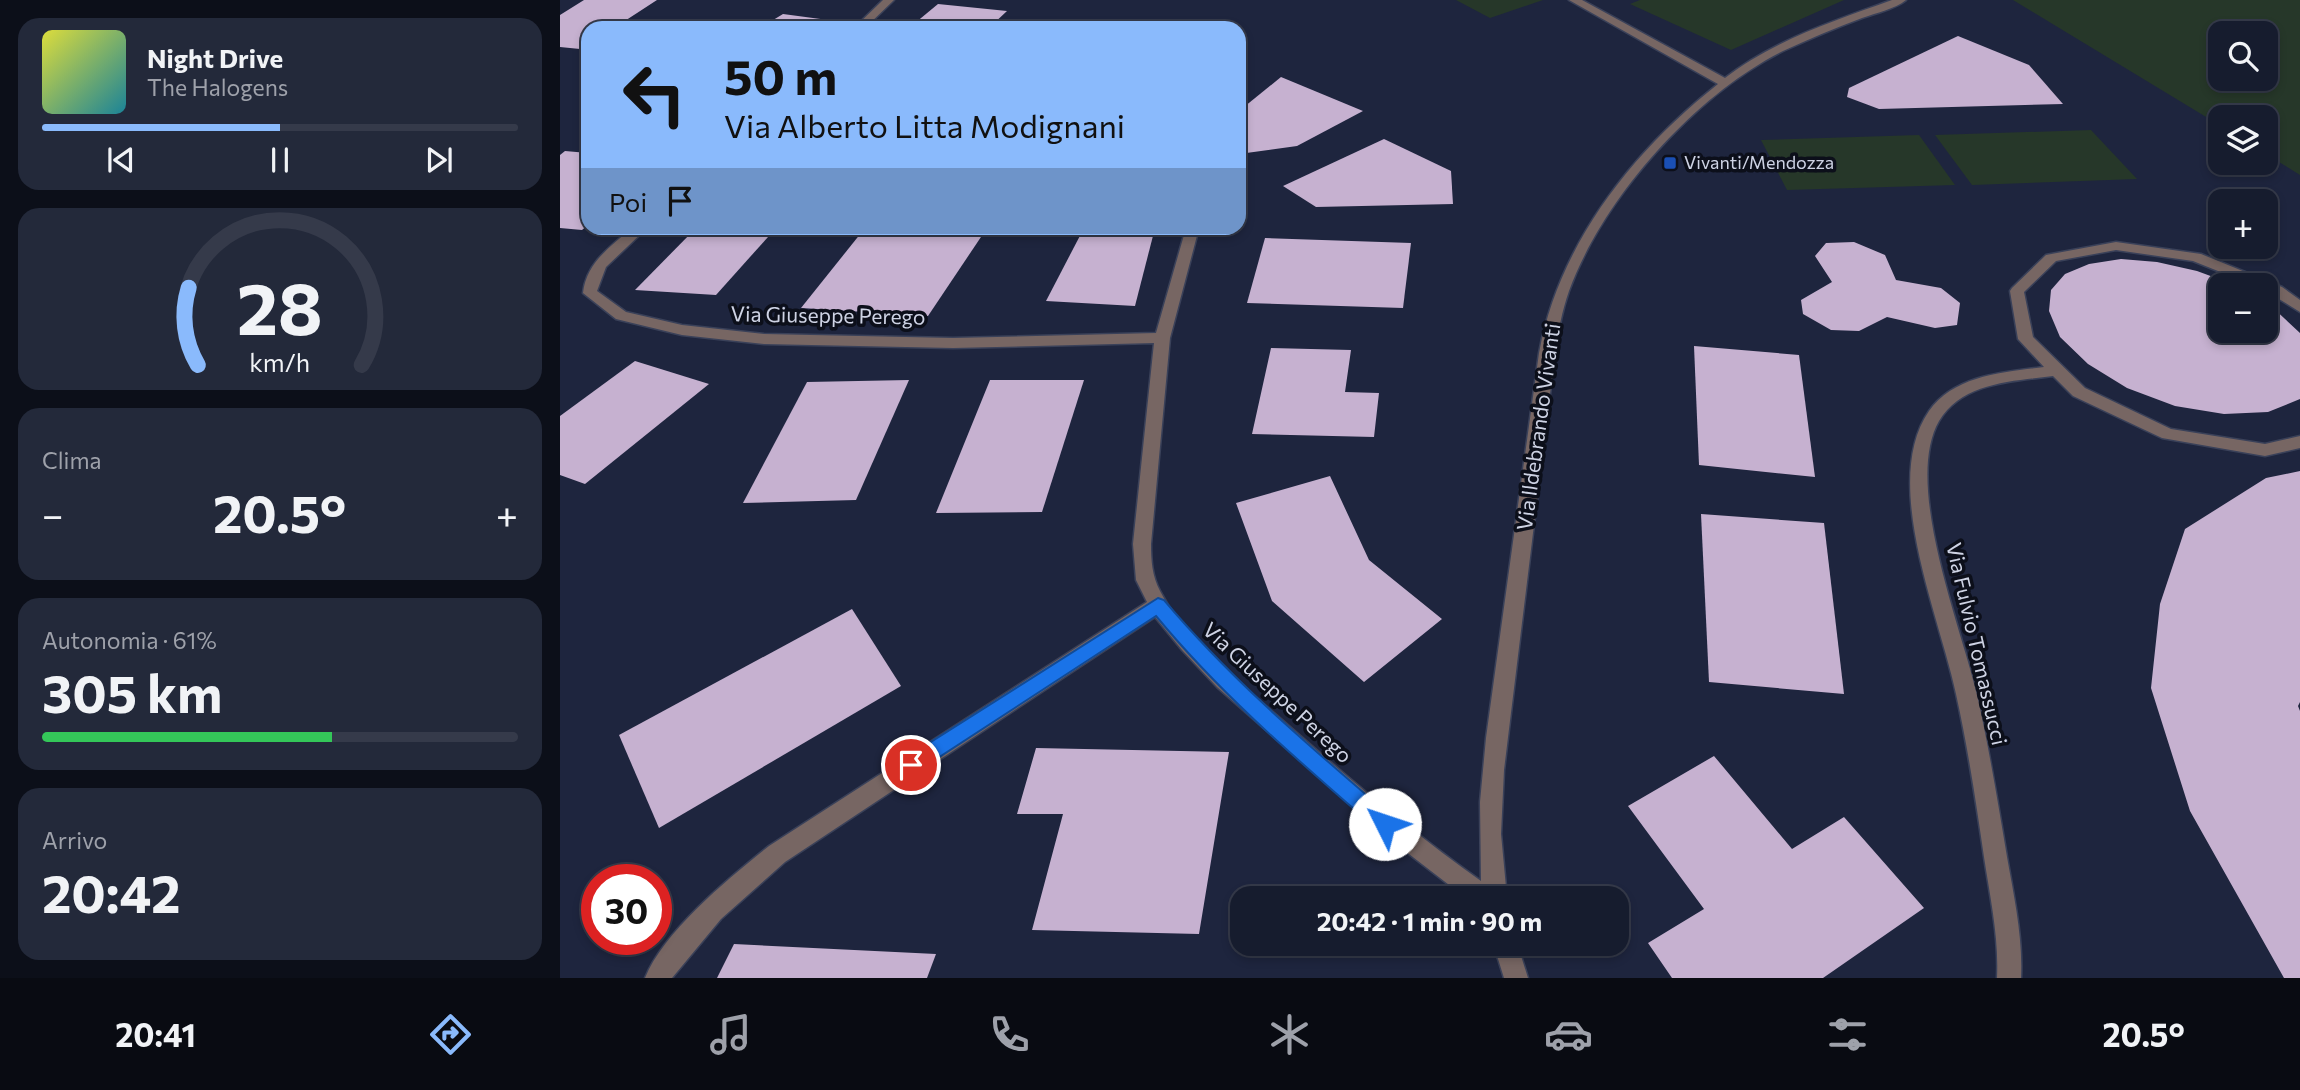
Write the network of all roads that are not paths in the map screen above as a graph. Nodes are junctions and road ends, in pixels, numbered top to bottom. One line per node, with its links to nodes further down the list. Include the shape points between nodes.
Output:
1 (889, 0): 4 (street)
2 (1574, 0): 5 (street)
3 (1901, 0): 5 (street, Via Ildebrando Vivanti, via 1781,48)
4 (866, 21)
5 (1725, 83): 14 (street, Via Ildebrando Vivanti, via 1672,130 1623,189 1584,246 1558,302 1547,353 1497,738 1490,818)
6 (633, 235): 9 (street, Via Giuseppe Perego, via 601,265 590,292 611,311 673,328 723,337 809,342)
7 (1191, 235): 9 (street, Via Giuseppe Perego)
8 (2300, 307): 10 (street, via 2277,289 2196,257 2116,246 2051,258 2017,291 2026,339)
9 (1162, 338): 12 (street, Via Giuseppe Perego, via 1142,544 1145,578)
10 (2057, 370): 11 (street, via 2079,392 2168,434 2265,450); 18 (street, Via Fulvio Tomassucci, via 1975,386 1948,400 1926,431 1919,464 1932,557 1987,801)
11 (2300, 442)
12 (1158, 605): 13 (street, Via Giuseppe Perego, via 1246,702 1385,824); 16 (street, via 777,854 731,892)
13 (1470, 886)
14 (1494, 886)
15 (1509, 956): 17 (street)
16 (657, 978)
17 (1516, 978)
18 (2009, 978)

